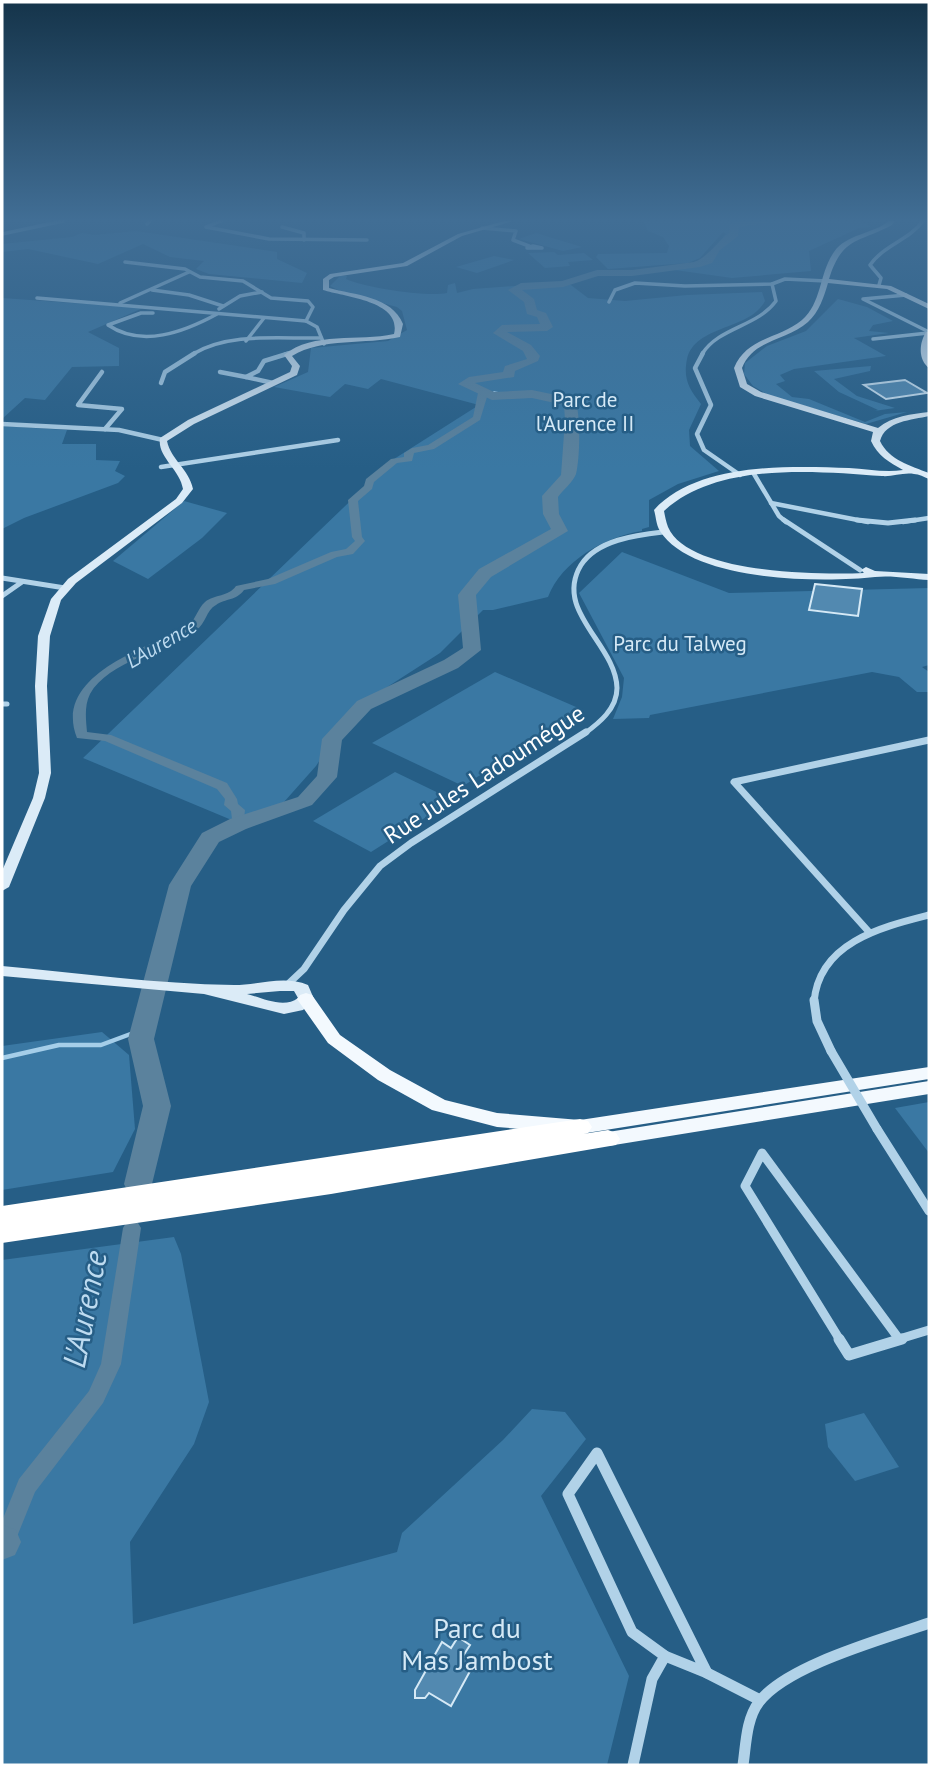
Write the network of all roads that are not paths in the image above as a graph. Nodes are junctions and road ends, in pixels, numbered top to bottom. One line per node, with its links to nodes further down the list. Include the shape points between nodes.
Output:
1 (107, 303): 10 (street)
2 (215, 303): 9 (street)
3 (227, 303): 9 (street)
4 (311, 303): 13 (street)
5 (377, 303): 17 (street, via 399,319 397,335)
6 (775, 303): 38 (street, via 770,311 715,341 695,368 710,405 697,434 704,450)
7 (815, 303): 30 (street, via 808,319 744,355 739,377 758,394)
8 (872, 303): 14 (street)
9 (223, 306): 10 (street)
10 (216, 312): 11 (street); 12 (street)
11 (209, 318): 11 (street, via 189,329 142,336 127,335 108,325 147,312)
12 (264, 318): 13 (street); 16 (street)
13 (306, 321): 17 (street, via 317,327)
14 (929, 333): 15 (street); 19 (street)
15 (873, 340)
16 (246, 341): 18 (street); 25 (street, via 205,347 165,372)
17 (323, 341): 18 (street)
18 (306, 342): 20 (street)
19 (928, 344): 21 (street)
20 (290, 354): 24 (street, via 264,361); 26 (street, via 296,369)
21 (929, 366)
22 (102, 372): 29 (street, via 78,405 122,409)
23 (220, 372): 24 (street)
24 (246, 377): 26 (street)
25 (161, 383)
26 (273, 383): 31 (street)
27 (929, 414): 30 (street, via 899,420)
28 (2, 424): 29 (street)
29 (105, 429): 31 (street)
30 (878, 431): 33 (street, via 876,447)
31 (163, 440): 34 (street, via 167,454)
32 (338, 440): 34 (street)
33 (882, 455): 36 (street); 36 (street)
34 (179, 464): 35 (street); 47 (street, via 188,489 178,501)
35 (161, 467)
36 (898, 470): 37 (street); 39 (street)
37 (754, 474): 38 (street); 40 (street)
38 (740, 475): 42 (street, via 681,490 667,499 659,510)
39 (929, 477)
40 (771, 503): 41 (street, via 871,523); 43 (street, via 797,531)
41 (929, 518)
42 (663, 532): 43 (street, via 690,552 724,565 789,576 829,578); 54 (street, Rue Jules Ladoumégue, via 604,546 582,562 574,576 574,600 616,680 612,708 584,734 380,866)
43 (860, 573): 44 (street)
44 (929, 577)
45 (2, 578): 46 (street)
46 (22, 582): 47 (street); 48 (street)
47 (65, 588): 50 (street, via 56,599 44,636 41,686 46,774)
48 (2, 596)
49 (929, 740): 53 (street, via 734,782)
50 (4, 873): 51 (street)
51 (2, 887)
52 (929, 915): 53 (street)
53 (869, 932): 63 (street, bridge, via 828,963 818,981 814,1010 820,1032)
54 (304, 969): 57 (street, Rue Jules Ladoumégue); 57 (street, Rue Jules Ladoumégue)
55 (2, 971): 56 (street)
56 (206, 989): 57 (street); 58 (street)
57 (293, 990): 58 (street, via 270,993); 58 (street, via 291,1008); 61 (main road, via 334,1038 384,1075 439,1105 497,1120)
58 (272, 1005)
59 (929, 1073): 61 (main road)
60 (929, 1087): 62 (main road)
61 (580, 1127): 64 (highway)
62 (608, 1139): 65 (highway)
63 (929, 1211)
64 (2, 1216)
65 (2, 1233)
66 (929, 1330): 67 (street)
67 (899, 1339): 67 (street, via 849,1355 744,1186 762,1153)
68 (929, 1623): 71 (street, via 794,1674)
69 (665, 1656): 70 (street); 70 (street, via 632,1632 569,1494 597,1452); 72 (street, via 652,1679)
70 (707, 1673): 71 (street)
71 (760, 1700): 73 (street, via 749,1724)
72 (633, 1765)
73 (743, 1765)

